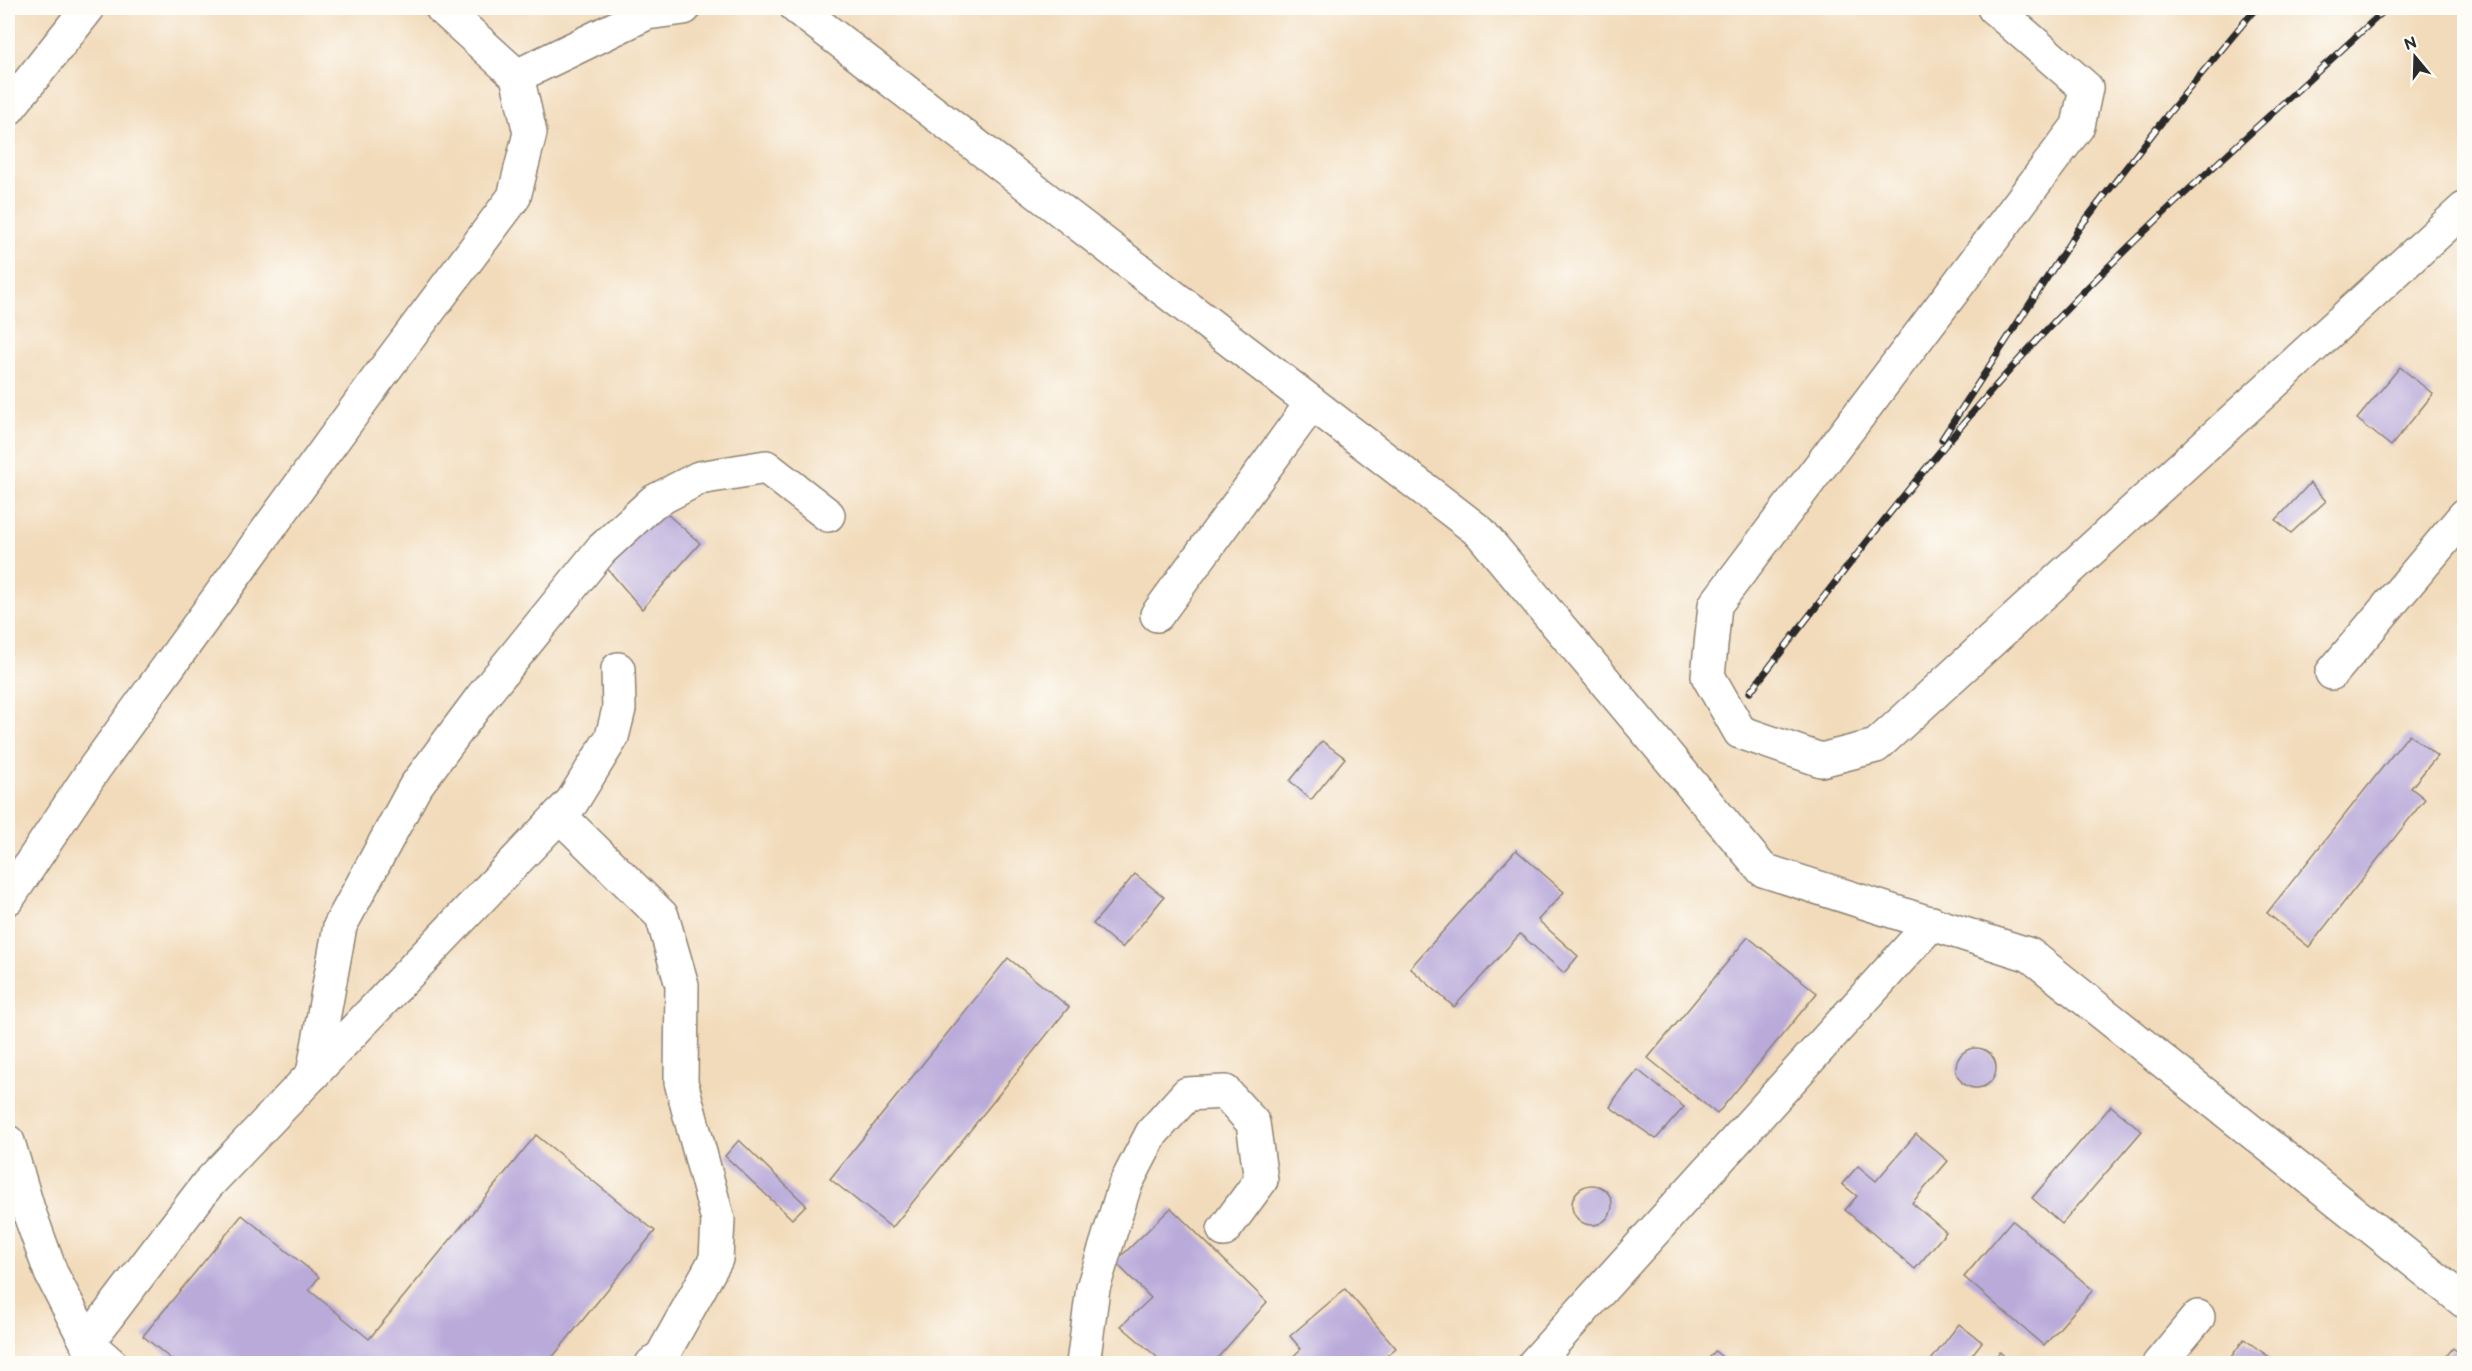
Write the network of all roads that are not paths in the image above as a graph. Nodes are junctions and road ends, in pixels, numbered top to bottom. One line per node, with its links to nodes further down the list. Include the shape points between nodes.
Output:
1 (88, 8): 7 (street)
2 (442, 8): 6 (street)
3 (684, 8): 6 (street, via 646,13)
4 (797, 8): 9 (street)
5 (1994, 8): 8 (street, via 2086,87 2078,126 1715,605 1708,676 1740,732 1821,760 1876,746)
6 (517, 76): 16 (street, via 530,133 514,197 108,750)
7 (8, 109)
8 (2464, 209)
9 (1312, 403): 12 (street); 17 (street, via 1480,532 1763,870)
10 (828, 515): 18 (street, via 766,467 699,478 653,502 601,550 415,787 340,926)
11 (2464, 516): 14 (street)
12 (1156, 615)
13 (618, 669): 15 (street, via 619,709 612,737 572,802)
14 (2332, 672)
15 (559, 815): 18 (street); 24 (street, via 662,916 682,985 681,1082 718,1220 716,1259 662,1356)
16 (8, 898)
17 (1932, 923): 21 (street, via 2030,955); 26 (street)
18 (313, 1074): 23 (street, via 207,1185)
19 (8, 1142): 23 (street, via 51,1272)
20 (1224, 1230): 25 (street, via 1261,1180 1253,1123 1225,1092 1187,1094 1152,1132 1125,1185 1093,1288)
21 (2464, 1301)
22 (2198, 1317): 27 (street)
23 (99, 1353)
24 (652, 1364)
25 (1083, 1364)
26 (1534, 1364)
27 (2159, 1364)

